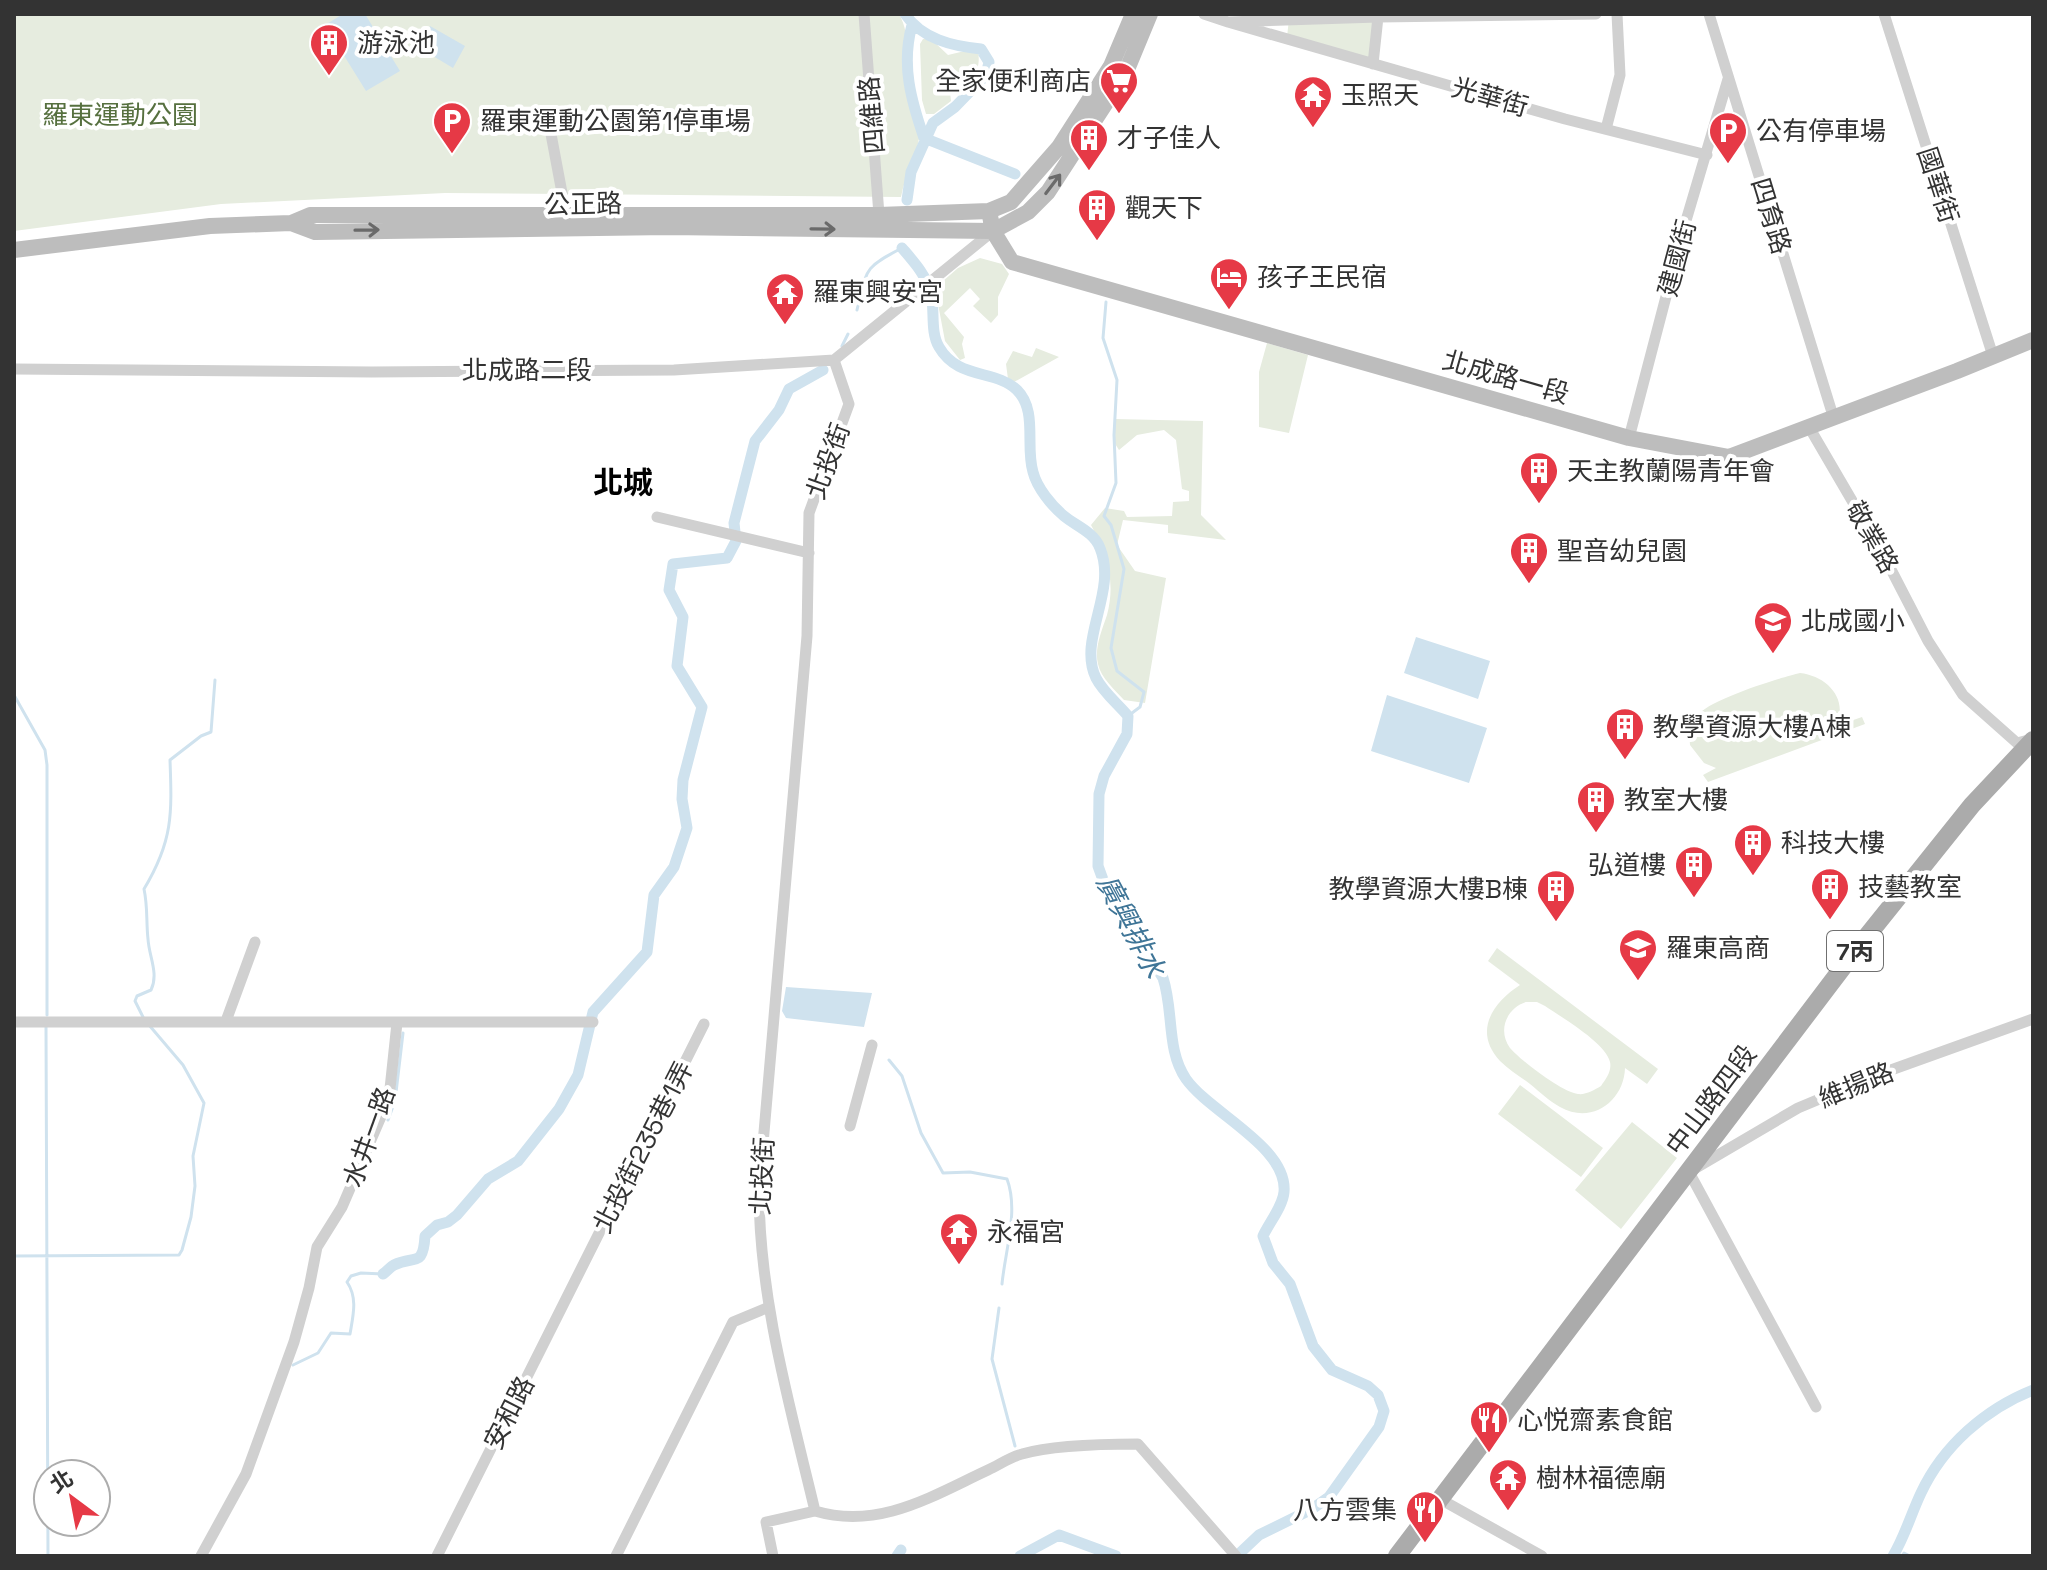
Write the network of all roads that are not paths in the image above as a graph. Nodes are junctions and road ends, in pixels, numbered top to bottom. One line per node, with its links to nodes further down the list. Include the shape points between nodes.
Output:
1 (864, 14): 18 (street, 四維路)
2 (1133, 14): 16 (street, via 1111,66 1059,147 1011,202)
3 (1150, 14): 19 (street, 公正路, one-way to 3, via 1028,212 1048,192 1126,72)
4 (1204, 14): 10 (street, 光華街)
5 (1596, 14): 9 (street)
6 (1617, 14): 13 (street, via 1620,75)
7 (1709, 14): 12 (street, 四育路)
8 (1884, 14): 22 (street, 國華街)
9 (1378, 17): 10 (street); 11 (street)
10 (1228, 22): 11 (street, 光華街)
11 (1373, 64): 13 (street, 光華街)
12 (1728, 78): 15 (street, 建國街); 25 (street, 四育路)
13 (1606, 129): 15 (street, 光華街)
14 (551, 134): 17 (street)
15 (1707, 155): 27 (street, 建國街)
16 (989, 211): 18 (street, 公正路); 19 (street, 北成路一段)
17 (564, 222): 18 (street, 公正路); 20 (street, 公正路, via 310,215 291,223 210,226)
18 (878, 222): 19 (street, 公正路)
19 (993, 231): 23 (street); 27 (street, 北成路一段, via 1012,262)
20 (14, 250)
21 (2033, 340): 22 (street, 北成路一段)
22 (1993, 356): 25 (street, 北成路一段)
23 (834, 360): 24 (street, 北成路二段, via 674,370); 29 (street, 北投街, via 849,404 809,513)
24 (14, 369)
25 (1834, 419): 26 (street, 北成路一段)
26 (1809, 427): 27 (street, 北成路一段, via 1729,457); 30 (street, 敬業路, via 1963,695 2017,743)
27 (1629, 438)
28 (657, 517): 29 (street)
29 (809, 553): 42 (street, 北投街, via 807,636 759,1190)
30 (2033, 740): 40 (main road, 中山路四段 / 7丙, via 1972,805 1859,946)
31 (255, 942): 33 (street)
32 (2033, 1019): 40 (street, 維揚路, via 1798,1108)
33 (226, 1021): 34 (street); 36 (street)
34 (14, 1022)
35 (588, 1022): 36 (street)
36 (397, 1023): 47 (street, 水井一路, via 389,1098 342,1207 317,1247 294,1342 246,1474)
37 (704, 1024): 41 (street, 北投街235巷1弄)
38 (872, 1045): 39 (street)
39 (850, 1126)
40 (1689, 1172): 43 (street); 44 (main road, 中山路四段 / 7丙)
41 (581, 1271): 48 (street, 安和路)
42 (769, 1307): 45 (street, 北投街); 49 (street, via 733,1322)
43 (1816, 1407)
44 (1440, 1499): 51 (main road, 7丙); 52 (street)
45 (815, 1511): 46 (street, via 886,1515 1021,1454 1138,1444); 50 (street, via 766,1522)
46 (1233, 1553)
47 (201, 1556)
48 (437, 1556)
49 (616, 1556)
50 (773, 1556)
51 (1397, 1556)
52 (1542, 1556)

